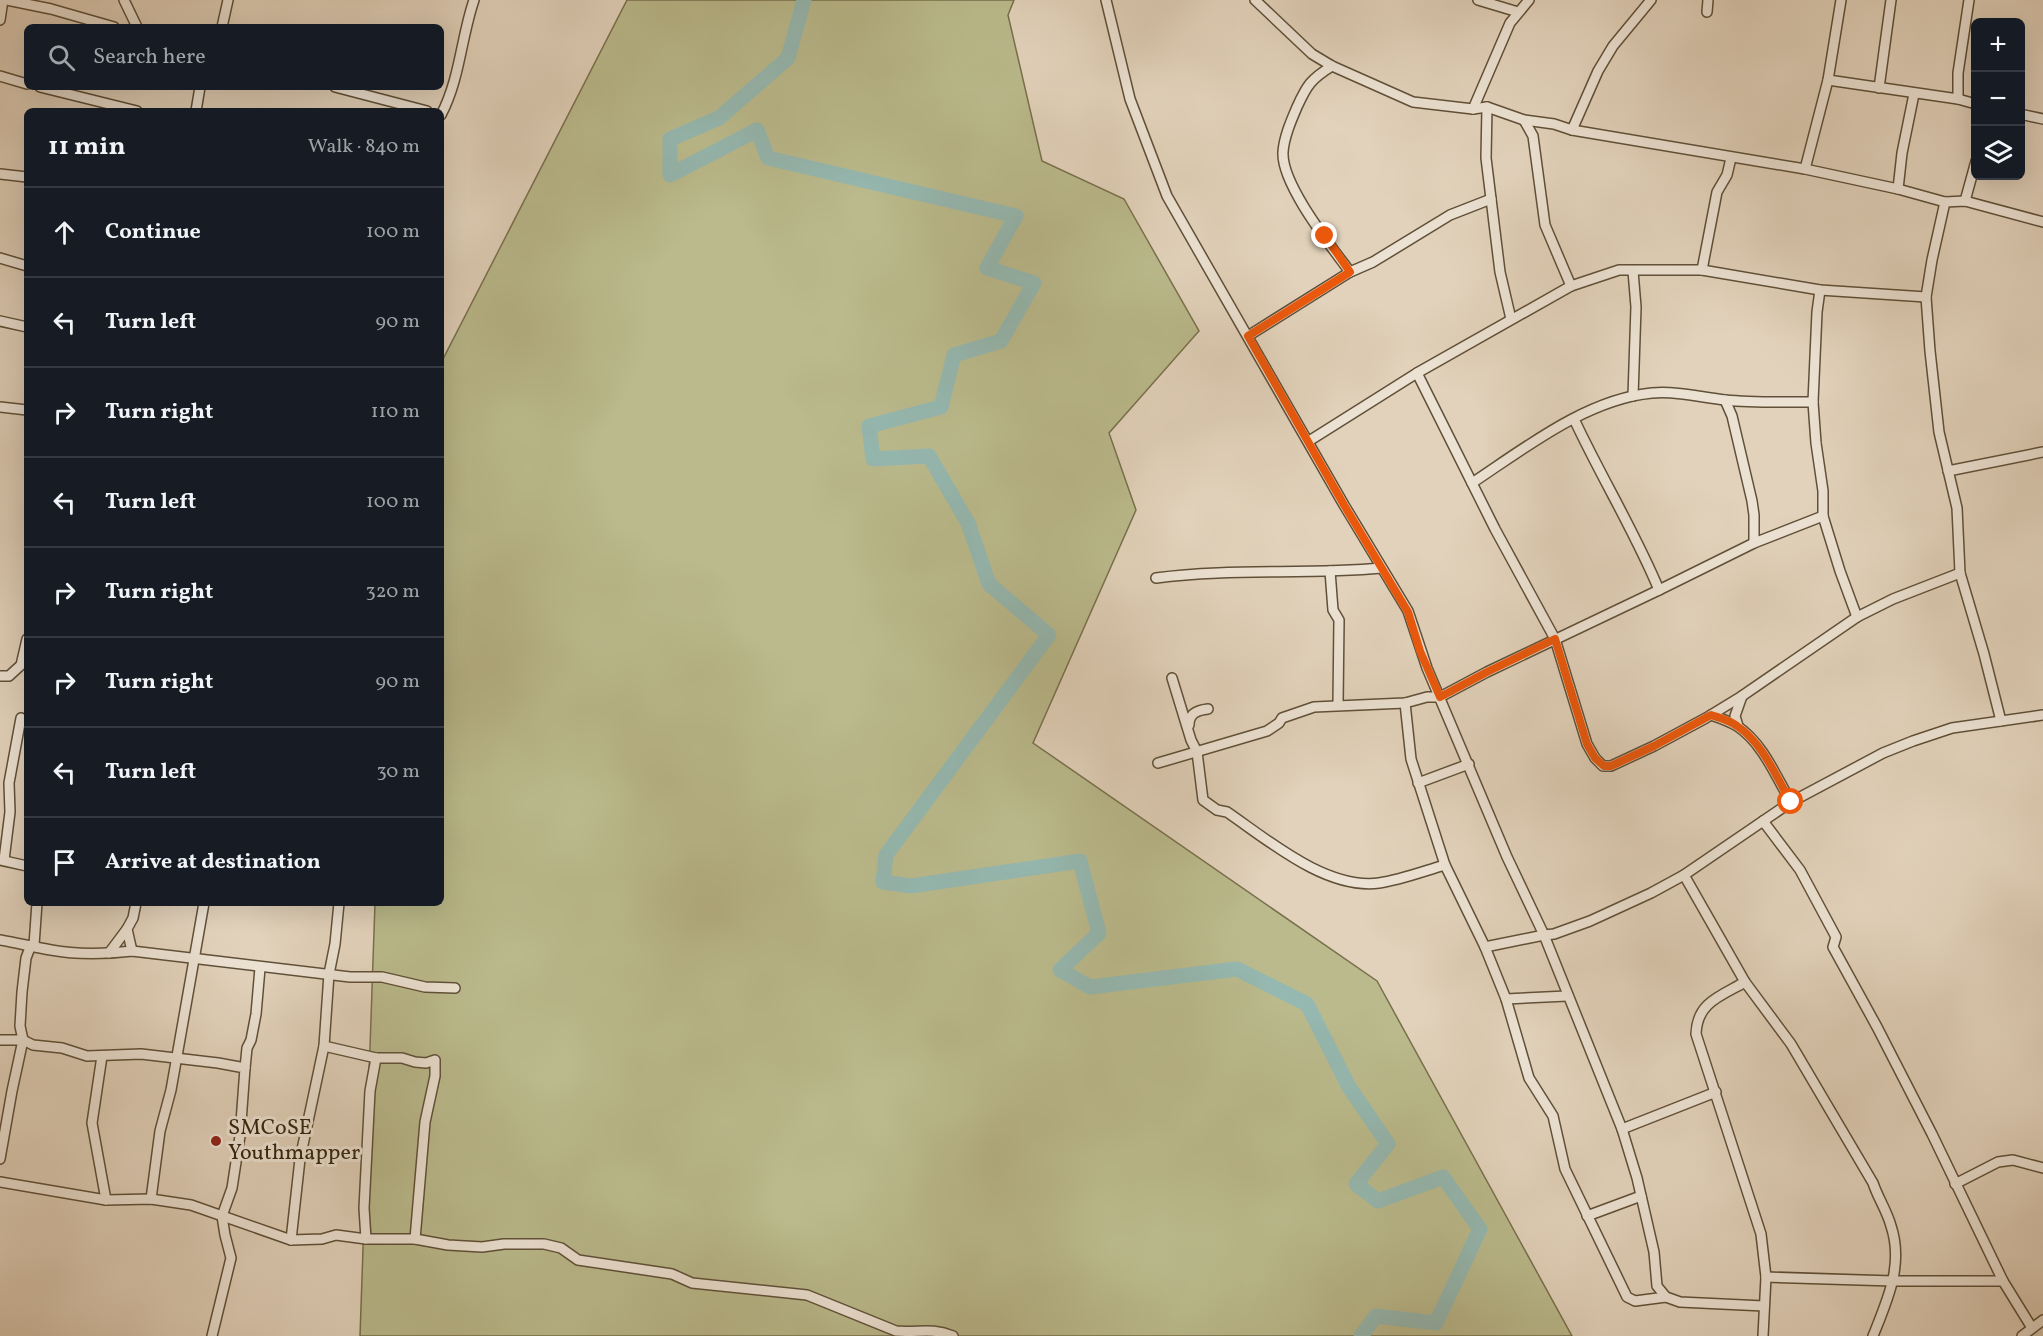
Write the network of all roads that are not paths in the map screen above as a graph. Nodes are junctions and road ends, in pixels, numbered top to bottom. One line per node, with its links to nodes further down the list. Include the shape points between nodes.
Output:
1 (3, 0): 17 (street)
2 (8, 0): 18 (street)
3 (124, 0): 19 (street)
4 (228, 0): 20 (street)
5 (474, 0): 36 (street, via 457,76)
6 (1106, 0): 63 (street, via 1130,99 1167,196)
7 (1255, 0): 21 (street, via 1312,54)
8 (1478, 0): 15 (street)
9 (1529, 0): 15 (street)
10 (1651, 0): 41 (street, via 1613,46)
11 (1708, 0): 16 (street)
12 (1841, 0): 23 (street)
13 (1891, 0): 25 (street)
14 (1969, 0): 30 (street)
15 (1518, 12): 37 (street)
16 (1707, 12)
17 (0, 20)
18 (104, 24)
19 (135, 24)
20 (223, 24)
21 (1332, 66): 37 (street, via 1413,102); 56 (street, via 1313,78 1302,97 1283,153 1304,206)
22 (0, 76): 24 (street)
23 (1828, 80): 25 (street); 43 (street)
24 (24, 83)
25 (1879, 88): 29 (street)
26 (52, 90): 33 (street)
27 (200, 90): 34 (street)
28 (346, 90): 35 (street)
29 (1914, 94): 30 (street); 47 (street)
30 (1958, 99): 31 (street)
31 (1971, 103)
32 (1487, 107): 37 (street); 40 (street); 48 (street, via 1486,158)
33 (125, 108)
34 (196, 108)
35 (416, 108)
36 (444, 108)
37 (1473, 108)
38 (2025, 115): 39 (street)
39 (2043, 119)
40 (1524, 120): 41 (street); 57 (street, via 1533,136 1545,225)
41 (1572, 130): 42 (street)
42 (1731, 158): 43 (street); 54 (street, via 1717,192)
43 (1805, 169): 47 (street)
44 (0, 174): 45 (street)
45 (24, 177)
46 (1971, 179): 49 (street)
47 (1898, 189): 50 (street)
48 (1491, 199): 56 (street, via 1450,215 1381,258); 60 (street, via 1500,272)
49 (1965, 201): 50 (street); 51 (street)
50 (1945, 202): 59 (street)
51 (2043, 222)
52 (0, 258): 53 (street)
53 (24, 265)
54 (1702, 270): 55 (street); 58 (street)
55 (1633, 271): 57 (street, via 1619,270); 65 (street)
56 (1350, 272): 63 (street)
57 (1572, 286): 60 (street)
58 (1820, 290): 59 (street); 67 (street)
59 (1926, 297): 73 (street, via 1939,432)
60 (1511, 319): 64 (street)
61 (0, 321): 62 (street)
62 (24, 326)
63 (1248, 336): 71 (street)
64 (1416, 373): 71 (street); 74 (street)
65 (1634, 396): 66 (street, via 1686,393); 70 (street)
66 (1725, 400): 67 (street); 76 (street, via 1752,501)
67 (1813, 402): 75 (street)
68 (0, 407): 69 (street)
69 (24, 410)
70 (1574, 419): 74 (street); 81 (street, via 1647,559)
71 (1309, 441): 77 (street)
72 (2043, 452): 73 (street)
73 (1948, 471): 79 (street, via 1957,508)
74 (1472, 483): 83 (street)
75 (1823, 516): 76 (street); 82 (street)
76 (1754, 543): 81 (street)
77 (1381, 568): 78 (street); 88 (street, via 1408,612)
78 (1330, 571): 80 (street); 90 (street, via 1333,610 1339,620)
79 (1960, 573): 82 (street); 95 (street)
80 (1156, 578)
81 (1659, 591): 83 (street)
82 (1857, 617): 87 (street)
83 (1555, 639): 88 (street); 92 (street, via 1587,744 1604,766 1654,746)
84 (24, 652): 85 (street, via 21,665 9,676)
85 (0, 676)
86 (1172, 678): 97 (street)
87 (1742, 696): 92 (street); 96 (street, via 1735,716)
88 (1440, 697): 89 (street); 100 (street)
89 (1405, 703): 90 (street); 101 (street, via 1411,759)
90 (1338, 704): 98 (street, via 1314,707 1282,718 1267,731)
91 (1209, 708): 97 (street, via 1195,712 1189,718)
92 (1711, 715): 96 (street)
93 (2043, 715): 95 (street)
94 (21, 718): 104 (street, via 9,783 10,812)
95 (2001, 721): 102 (street, via 1952,728 1913,741)
96 (1738, 726): 102 (street, via 1768,761)
97 (1189, 727): 98 (street)
98 (1197, 752): 99 (street); 106 (street, via 1203,800 1308,867 1346,880 1378,883)
99 (1158, 763)
100 (1469, 764): 101 (street); 113 (street)
101 (1418, 783): 106 (street)
102 (1791, 802): 103 (street)
103 (1763, 820): 107 (street); 138 (street, via 1800,870 1836,937 1833,947)
104 (2, 860): 105 (street)
105 (24, 865)
106 (1445, 865): 116 (street)
107 (1684, 874): 113 (street, via 1626,906); 122 (street)
108 (37, 906): 115 (street)
109 (135, 906): 112 (street)
110 (204, 906): 119 (street)
111 (339, 906): 121 (street)
112 (127, 929): 117 (street); 118 (street)
113 (1544, 935): 116 (street); 124 (street)
114 (0, 940): 115 (street)
115 (33, 945): 118 (street, via 51,950); 127 (street, via 26,958 22,992)
116 (1485, 947): 125 (street)
117 (132, 951): 118 (street); 119 (street)
118 (109, 953)
119 (195, 959): 120 (street); 130 (street)
120 (260, 968): 121 (street); 132 (street)
121 (329, 974): 123 (street); 128 (street)
122 (1745, 982): 133 (street, via 1710,1002 1699,1014 1697,1038); 148 (street, via 1791,1044 1873,1183 1894,1237)
123 (455, 988)
124 (1567, 996): 125 (street); 134 (street)
125 (1506, 999): 143 (street, via 1529,1078 1552,1116 1565,1169)
126 (0, 1040): 127 (street)
127 (23, 1040): 129 (street); 135 (street)
128 (324, 1046): 131 (street); 146 (street, via 300,1159)
129 (102, 1056): 130 (street, via 141,1054); 141 (street, via 92,1123)
130 (176, 1058): 132 (street); 140 (street, via 160,1131)
131 (376, 1058): 144 (street, via 370,1091); 145 (street, via 426,1063 435,1060 425,1122)
132 (245, 1068): 142 (street, via 240,1137)
133 (1716, 1092): 134 (street); 147 (street, via 1757,1222)
134 (1622, 1129): 139 (street)
135 (0, 1159)
136 (2043, 1168): 138 (street, via 2013,1160 1998,1162)
137 (0, 1182): 141 (street)
138 (1955, 1184): 149 (street)
139 (1641, 1196): 143 (street); 150 (street, via 1657,1286)
140 (151, 1199): 141 (street); 142 (street, via 191,1205)
141 (106, 1200)
142 (222, 1216): 146 (street); 154 (street, via 231,1258)
143 (1587, 1216): 150 (street, via 1628,1298 1635,1301)
144 (366, 1239): 145 (street); 146 (street, via 336,1235)
145 (415, 1239): 155 (street, via 482,1247 544,1244 561,1248 578,1260 672,1274 692,1283 798,1293 896,1331 934,1330)
146 (291, 1240)
147 (1766, 1277): 148 (street); 151 (street)
148 (1893, 1281): 149 (street); 157 (street)
149 (2003, 1281): 153 (street)
150 (1666, 1297): 151 (street, via 1680,1302)
151 (1764, 1306): 156 (street)
152 (2043, 1320): 153 (street)
153 (2032, 1328): 158 (street)
154 (212, 1336)
155 (953, 1336)
156 (1763, 1336)
157 (1873, 1336)
158 (2022, 1336)

